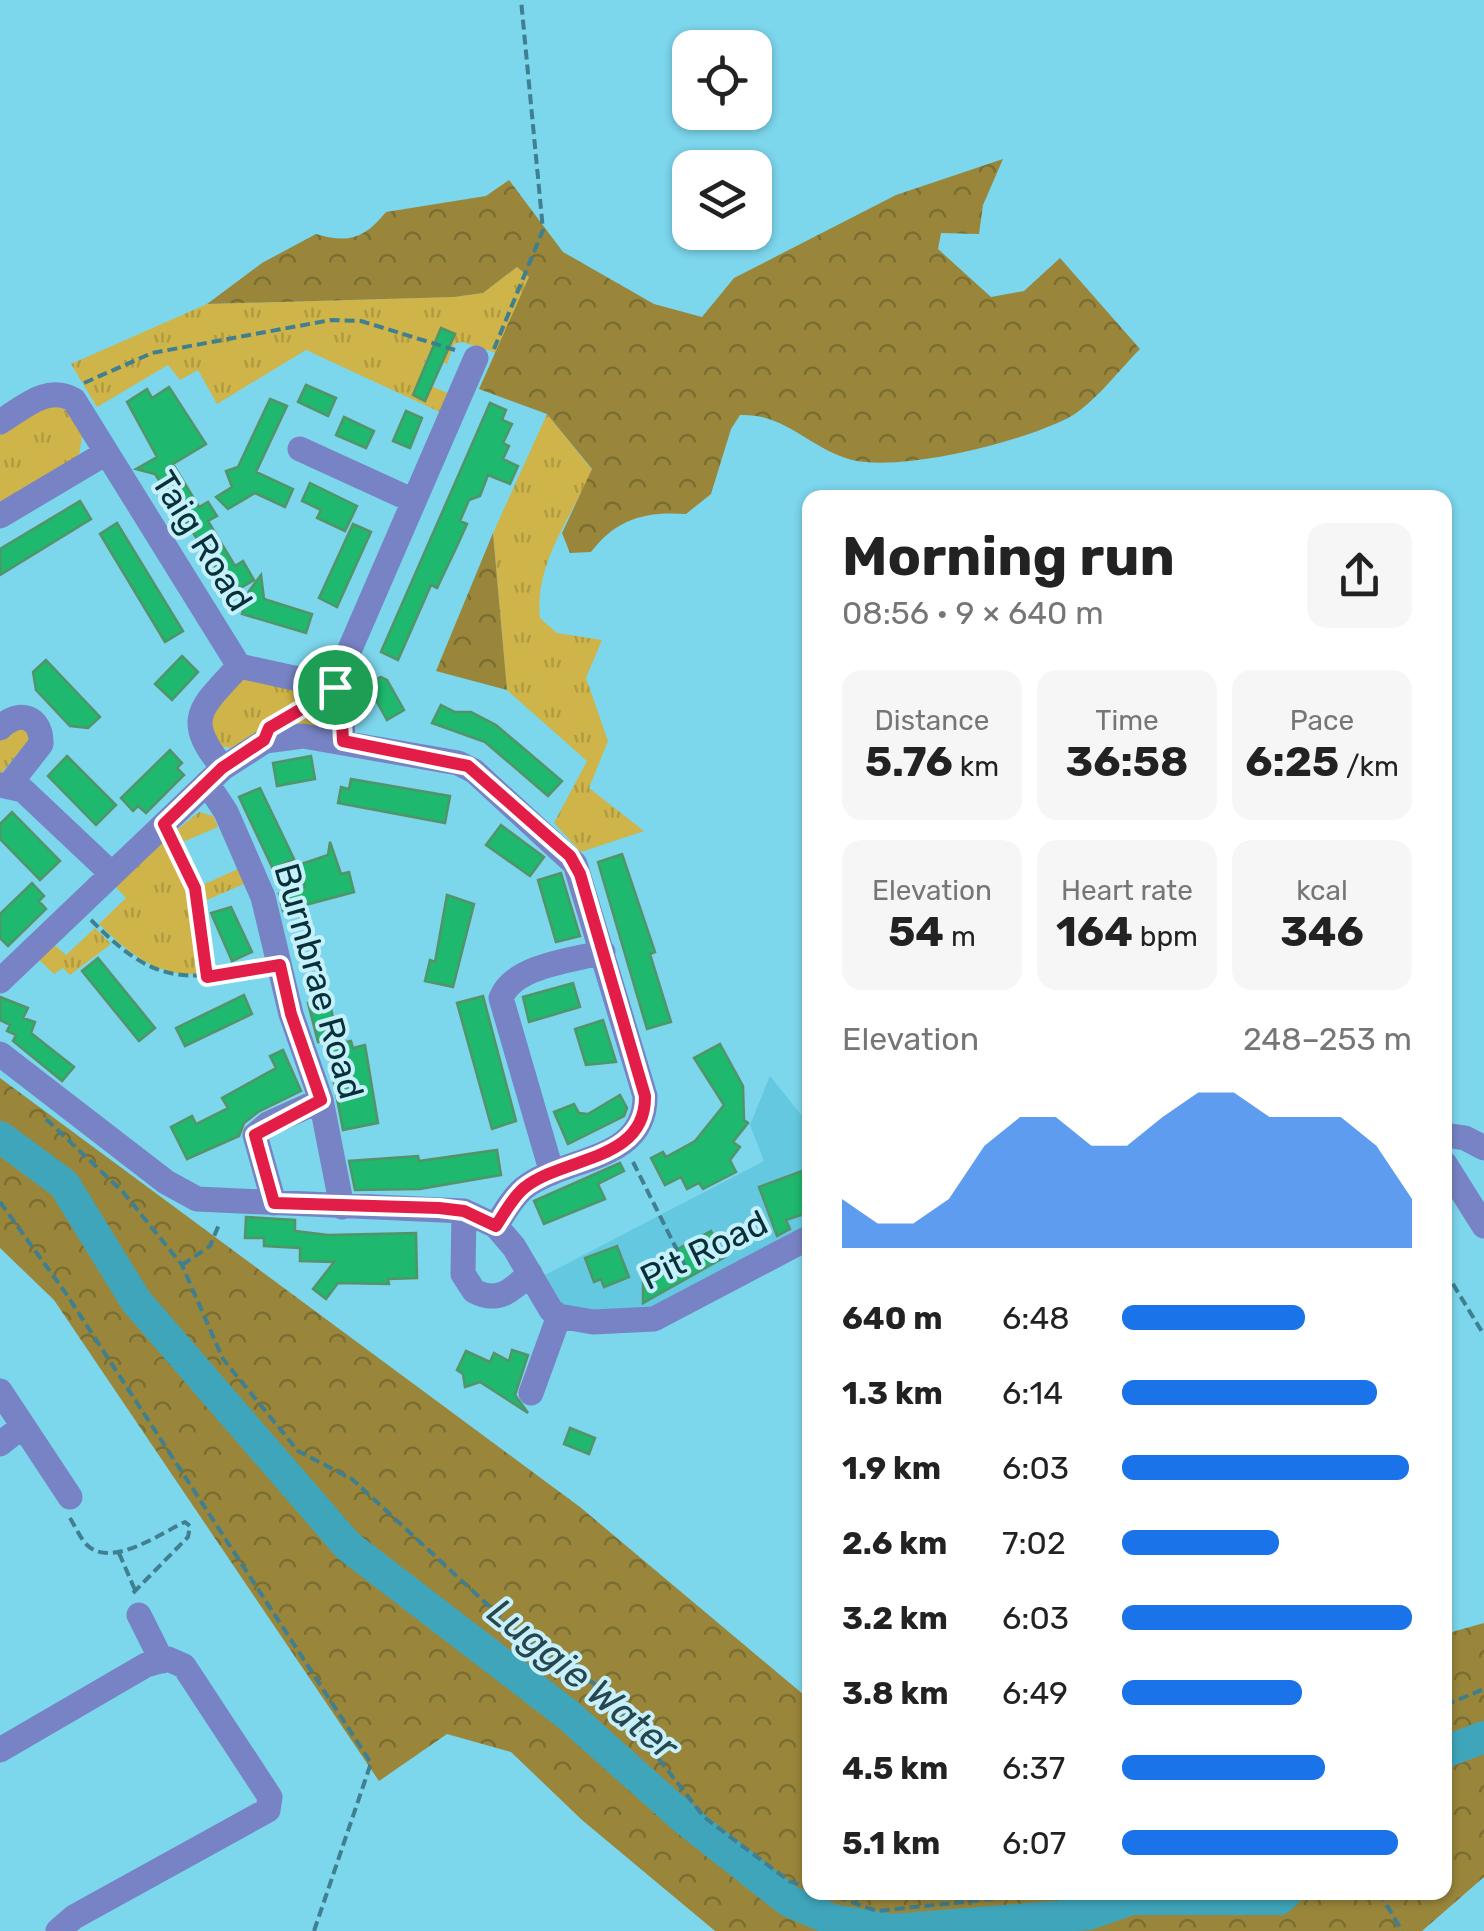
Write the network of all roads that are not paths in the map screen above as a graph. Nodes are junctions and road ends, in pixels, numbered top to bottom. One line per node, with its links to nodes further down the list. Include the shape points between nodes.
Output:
1 (476, 358): 5 (street)
2 (0, 422): 4 (street, Taig Road, via 42,396 64,394)
3 (300, 449): 5 (street)
4 (106, 454): 6 (street, Taig Road); 7 (street, Taig Road)
5 (414, 501): 8 (street)
6 (0, 516)
7 (239, 666): 8 (street, Taig Road); 11 (street, Taig Road, via 198,718)
8 (325, 686): 10 (street, via 341,702)
9 (0, 728): 12 (street, via 24,716 42,736)
10 (343, 741): 11 (street, via 264,740); 14 (street, via 474,770 570,856)
11 (214, 776): 13 (street); 17 (street, Burnbrae Road, via 255,874)
12 (4, 785): 13 (street, via 23,790)
13 (112, 874): 15 (street)
14 (603, 952): 20 (street, via 645,1096 640,1124 624,1144); 20 (street, via 519,976 502,998)
15 (0, 981)
16 (0, 1054): 22 (street, via 180,1192)
17 (321, 1100): 22 (street, via 255,1135); 23 (street, Burnbrae Road)
18 (1452, 1136): 19 (street)
19 (1484, 1148)
20 (552, 1173): 25 (street, via 516,1195)
21 (1452, 1175): 26 (street)
22 (274, 1203): 23 (street)
23 (342, 1207): 24 (street)
24 (464, 1211): 25 (street); 28 (street, via 463,1274 474,1291 497,1297)
25 (496, 1226): 28 (street)
26 (1484, 1226)
27 (802, 1241): 29 (street, Pit Road, via 654,1319)
28 (530, 1273): 29 (street)
29 (559, 1316): 31 (street)
30 (0, 1391): 32 (street)
31 (532, 1393)
32 (23, 1426): 33 (street); 34 (street)
33 (0, 1444)
34 (70, 1498)
35 (137, 1602): 36 (street)
36 (162, 1661): 37 (street); 38 (street, via 184,1666 270,1797 268,1810)
37 (0, 1750)
38 (58, 1931)

